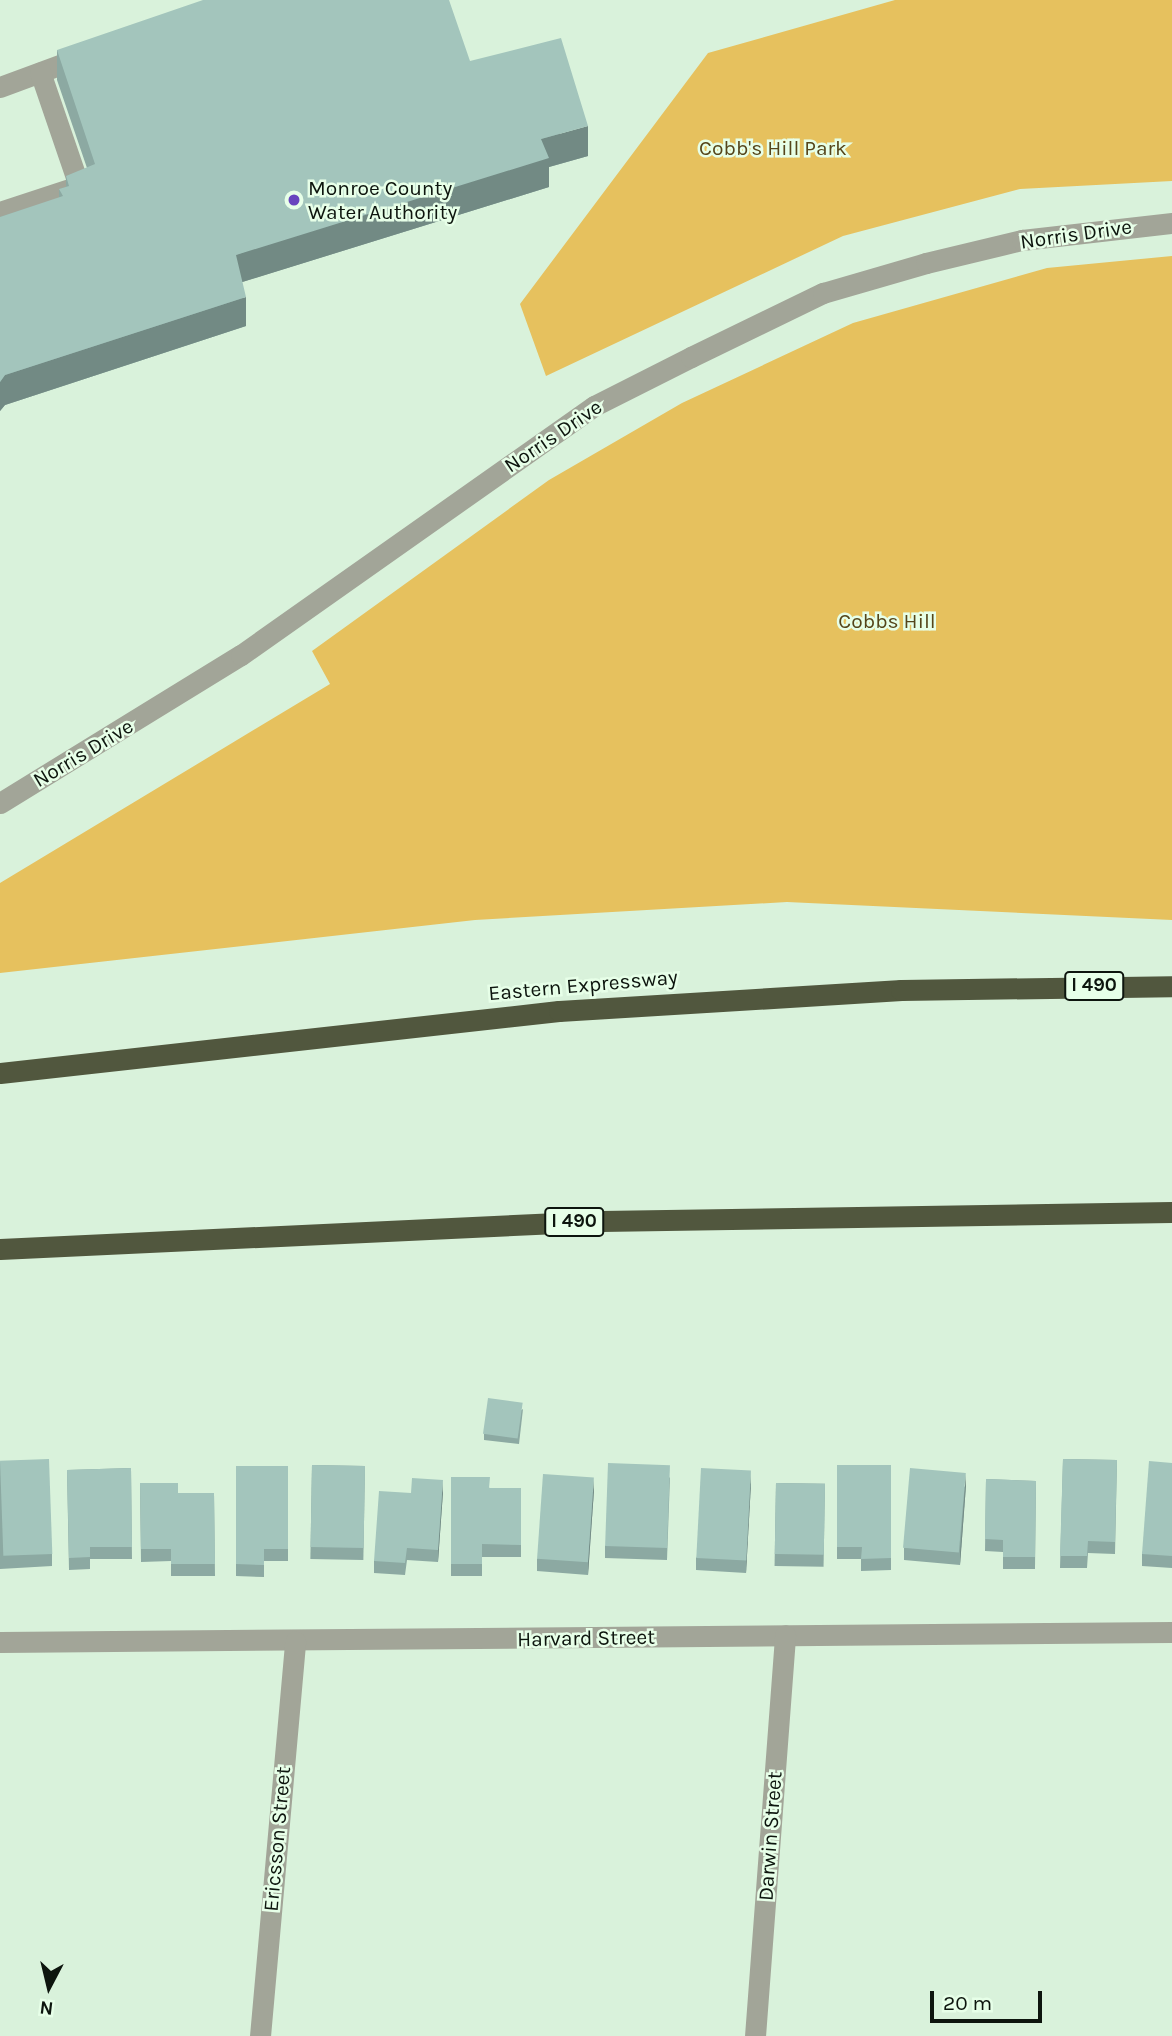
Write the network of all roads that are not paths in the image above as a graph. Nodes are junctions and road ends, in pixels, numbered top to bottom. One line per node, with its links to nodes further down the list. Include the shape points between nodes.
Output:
1 (102, 50): 2 (street)
2 (40, 72): 3 (street); 4 (street, via 79,186)
3 (0, 87)
4 (0, 212)
5 (1172, 223): 6 (street, Norris Drive, via 1022,240 926,263 823,293 691,357 594,406 241,655)
6 (0, 803)
7 (1172, 986): 8 (highway, Eastern Expressway / I 490, via 928,989 573,1010)
8 (0, 1073)
9 (1172, 1213): 10 (highway, I 490, via 601,1221)
10 (0, 1249)
11 (1172, 1632): 12 (street, Harvard Street)
12 (785, 1635): 14 (street, Harvard Street); 16 (street, Darwin Street)
13 (0, 1642): 14 (street, Harvard Street)
14 (295, 1642): 15 (street, Ericsson Street)
15 (260, 2036)
16 (755, 2036)

